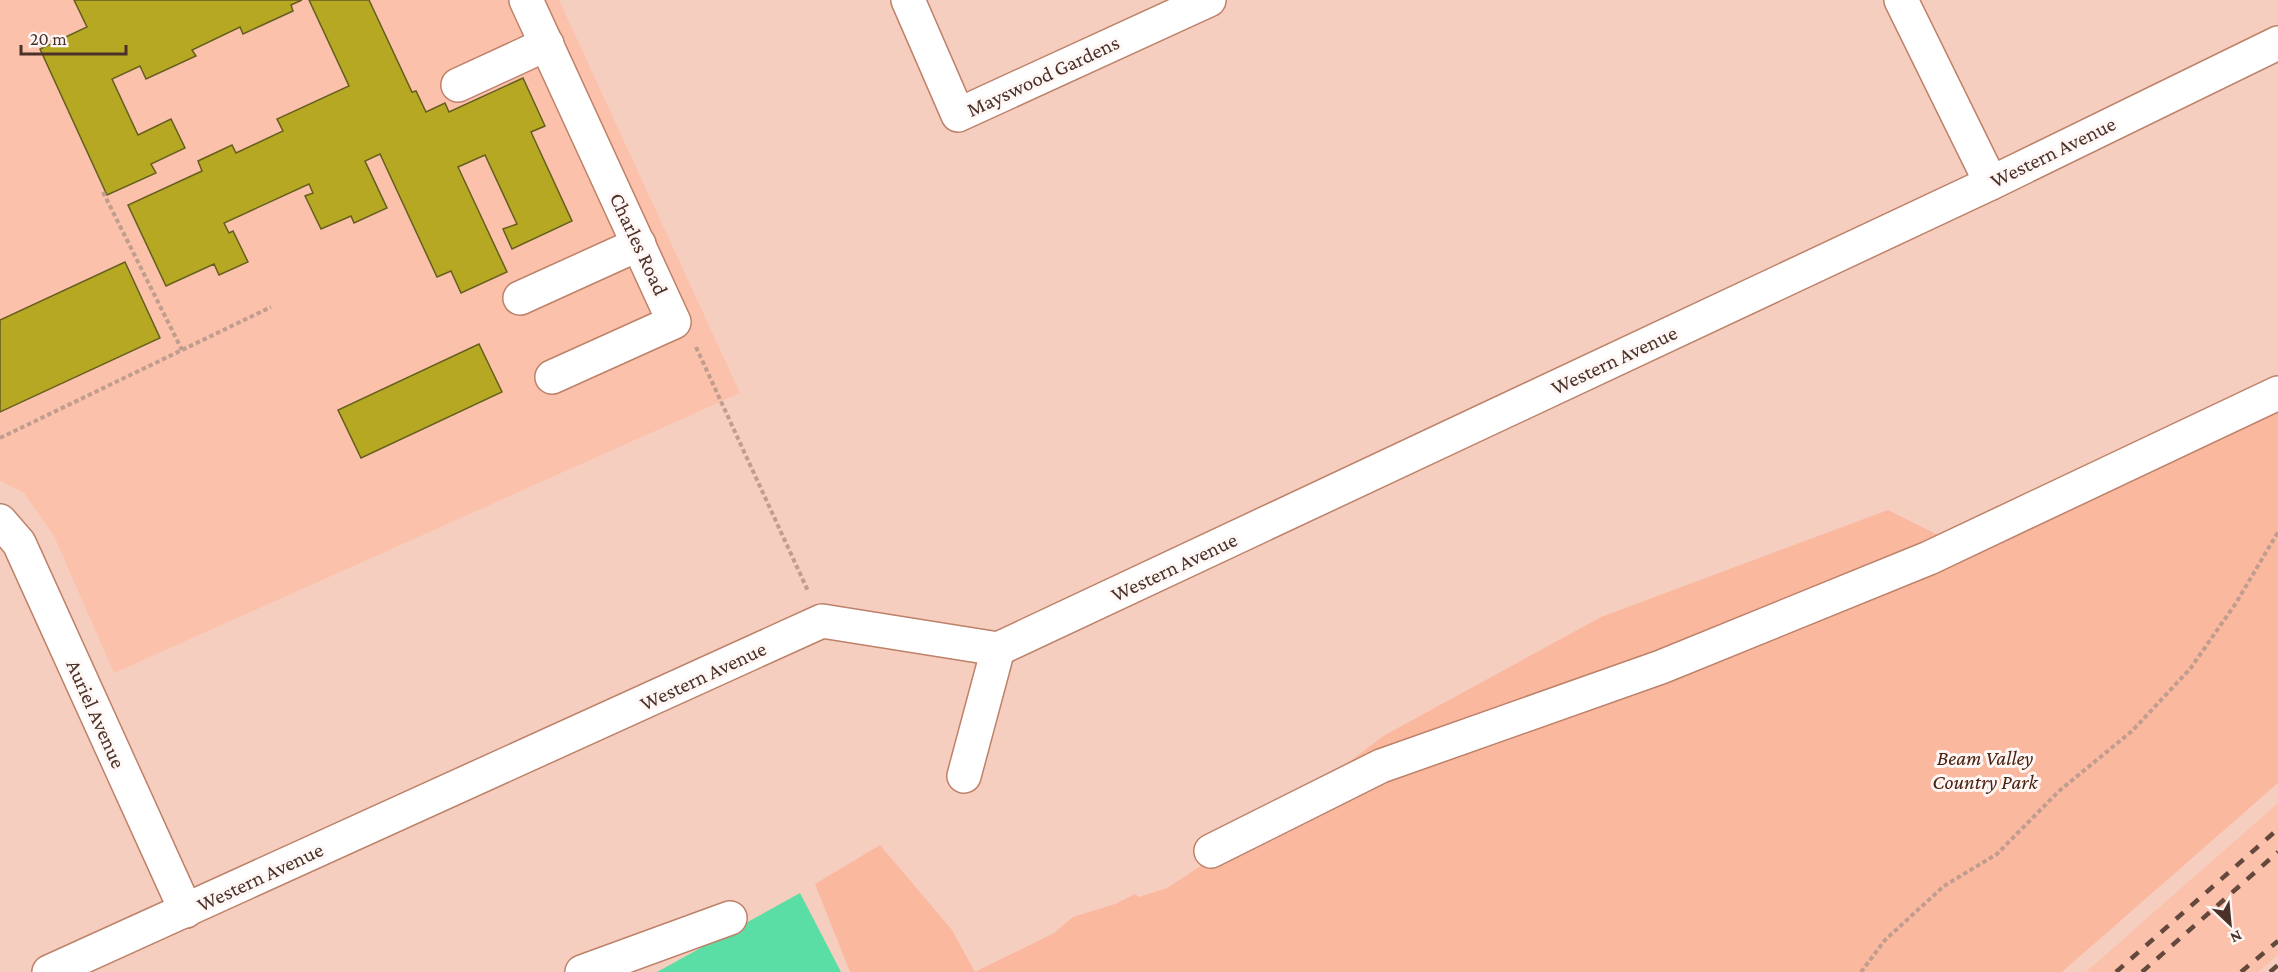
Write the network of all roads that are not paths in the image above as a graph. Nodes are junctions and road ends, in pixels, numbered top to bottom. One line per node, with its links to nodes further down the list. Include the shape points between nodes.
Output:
1 (526, 0): 6 (street, Charles Road)
2 (908, 0): 3 (street, Mayswood Gardens, via 958,115)
3 (1209, 0)
4 (1901, 0): 8 (street)
5 (2278, 43): 8 (street, Western Avenue)
6 (547, 44): 7 (street); 9 (street, Charles Road)
7 (458, 85)
8 (1991, 183): 14 (street, Western Avenue)
9 (639, 244): 10 (street); 11 (street, Charles Road, via 674,322)
10 (520, 298)
11 (552, 377)
12 (2278, 393): 16 (street, via 1929,558 1661,667 1382,766)
13 (0, 521): 17 (street, Auriel Avenue, via 18,543)
14 (998, 649): 15 (street); 17 (street, Western Avenue, via 822,621)
15 (964, 776)
16 (1211, 850)
17 (186, 911): 19 (street, Western Avenue)
18 (730, 918): 20 (street)
19 (49, 972)
20 (582, 972)

